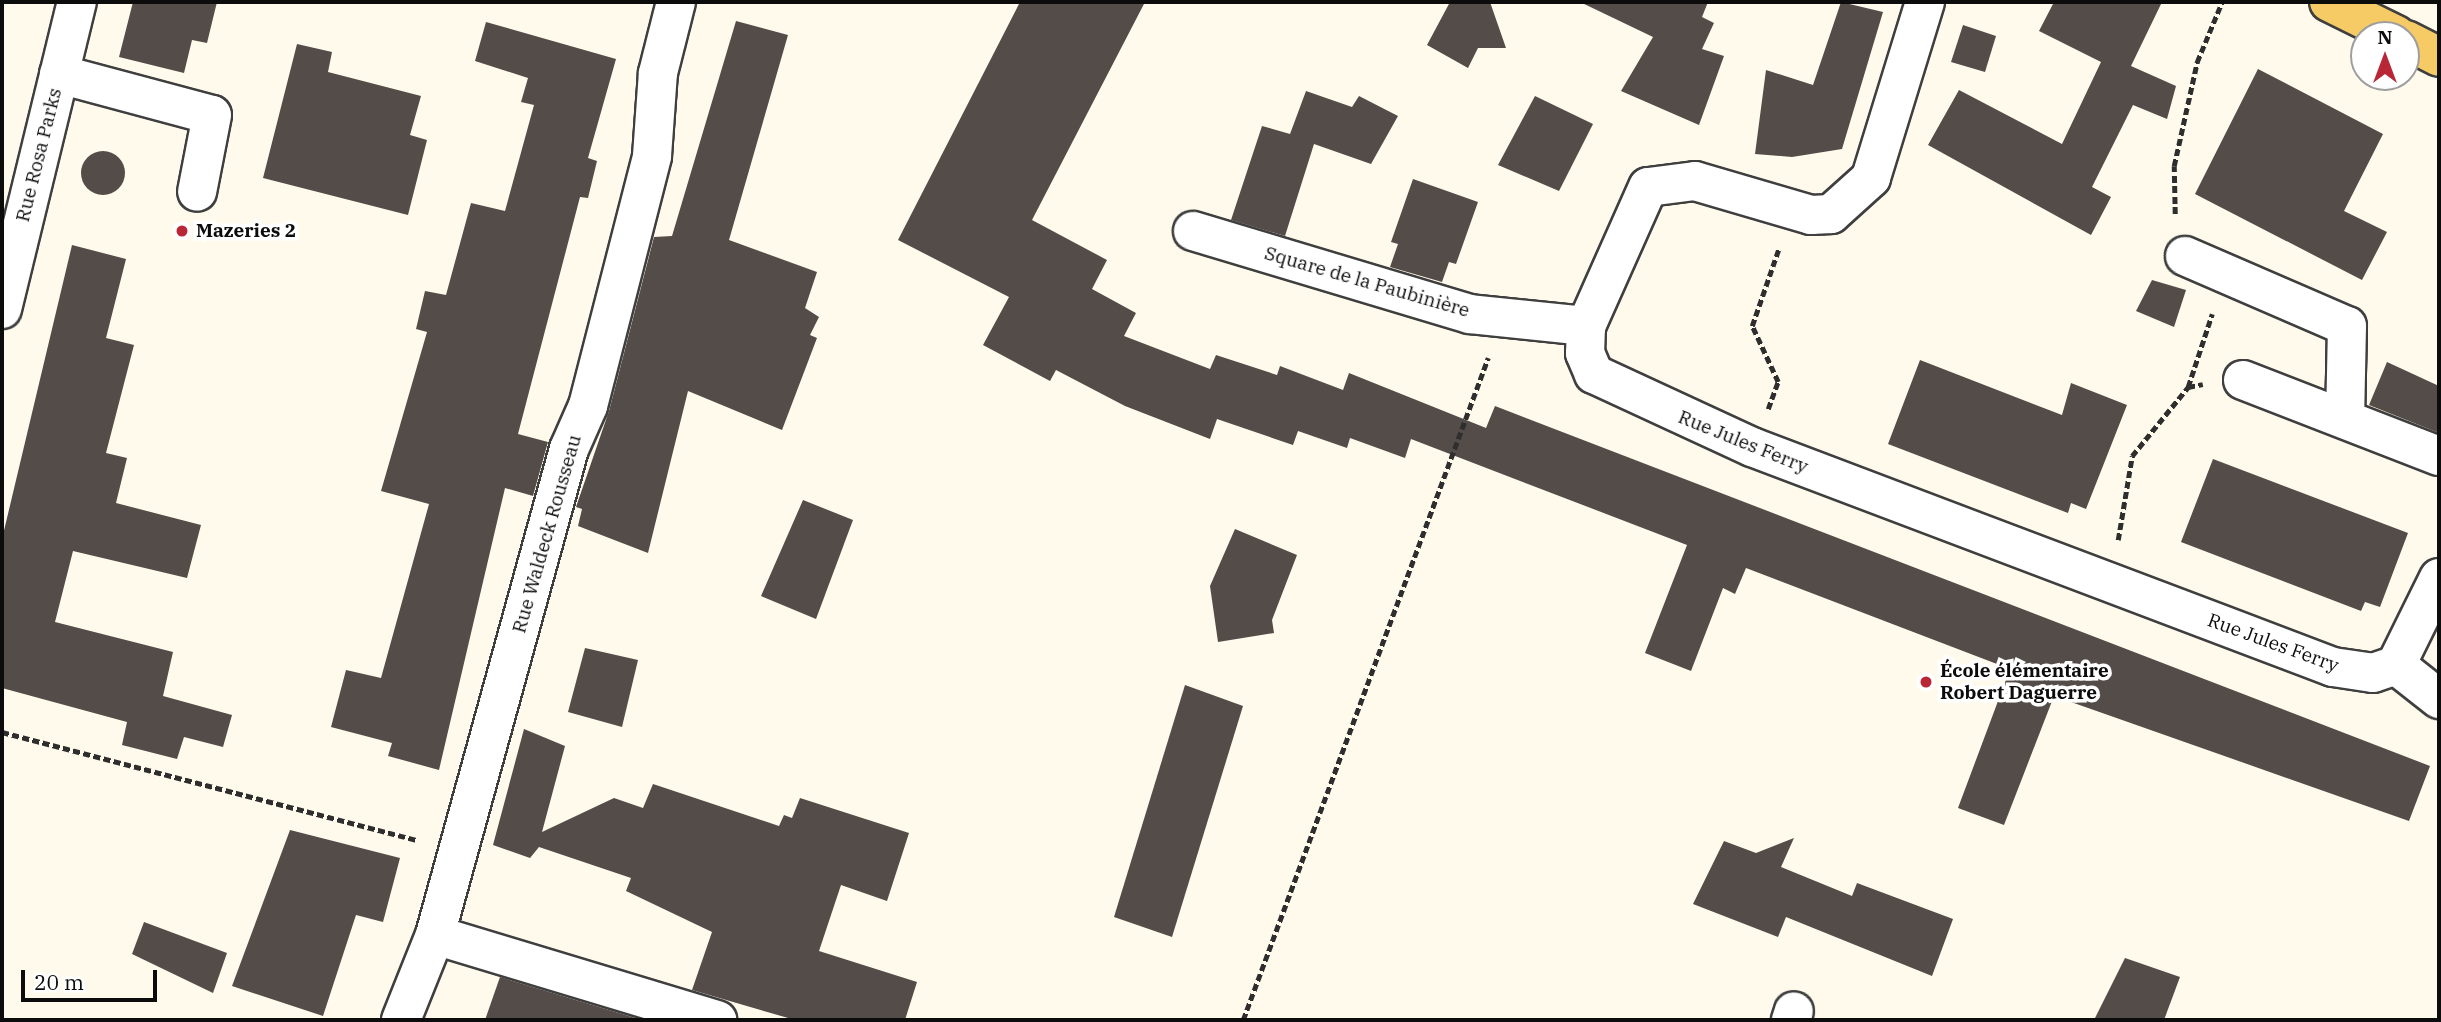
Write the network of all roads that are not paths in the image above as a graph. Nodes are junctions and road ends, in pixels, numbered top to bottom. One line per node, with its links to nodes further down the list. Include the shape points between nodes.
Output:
1 (77, 2): 8 (street, Rue Rosa Parks)
2 (676, 2): 20 (street, Rue Waldeck Rousseau, via 658,73 652,156 630,243)
3 (1925, 2): 13 (street, Rue Jules Ferry, via 1871,178 1831,214 1695,181 1648,187)
4 (2329, 2): 5 (main road)
5 (2368, 21)
6 (2420, 47): 7 (main road)
7 (2439, 57)
8 (59, 74): 9 (street, via 212,115); 12 (street, Rue Rosa Parks)
9 (197, 192)
10 (1193, 230): 13 (street, Square de la Paubinière, via 1470,314)
11 (2185, 256): 15 (street, via 2347,326)
12 (2, 309)
13 (1586, 326): 18 (street, Rue Jules Ferry, via 1585,353 1594,374 1616,390 1752,447 2333,667 2373,673)
14 (2243, 380): 15 (street)
15 (2345, 418): 16 (street)
16 (2439, 456)
17 (2439, 578): 18 (street)
18 (2415, 654): 19 (street)
19 (2439, 699)
20 (435, 935): 21 (street, Rue Waldeck Rousseau); 22 (street)
21 (401, 1020)
22 (717, 1020)

